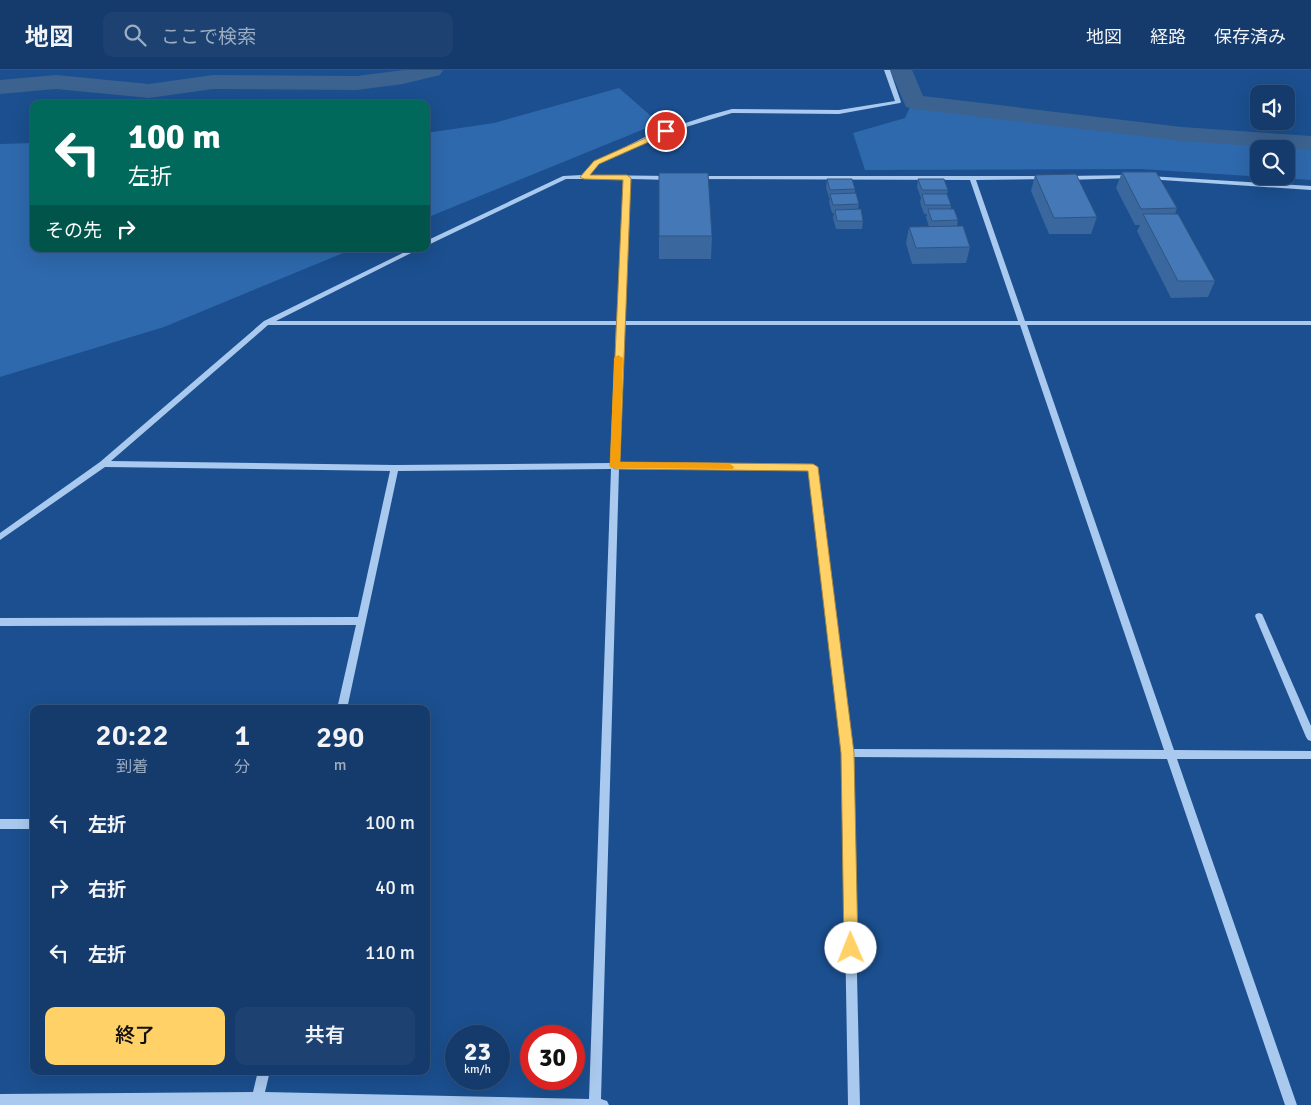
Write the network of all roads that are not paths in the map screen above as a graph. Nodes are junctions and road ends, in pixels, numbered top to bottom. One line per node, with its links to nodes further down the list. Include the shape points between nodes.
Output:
1 (887, 70): 2 (street, via 898,102 839,112 732,112 712,116 652,136 597,163)
2 (584, 177): 3 (street); 10 (street, via 565,177)
3 (627, 178): 4 (street); 12 (street)
4 (676, 178)
5 (686, 178): 8 (street)
6 (1053, 178): 8 (street)
7 (1063, 178): 9 (street, via 1143,177)
8 (973, 179): 14 (street)
9 (1311, 188)
10 (430, 242)
11 (410, 252): 13 (street)
12 (620, 322): 13 (street); 14 (street); 17 (street)
13 (266, 323): 16 (street)
14 (1024, 323): 15 (street); 26 (street)
15 (1311, 323)
16 (103, 464): 18 (street); 19 (street)
17 (615, 466): 18 (street); 25 (street, via 813,467); 33 (street)
18 (395, 468): 21 (street)
19 (0, 537)
20 (1259, 616): 24 (street)
21 (362, 621): 22 (street); 23 (street)
22 (0, 622)
23 (343, 705)
24 (1311, 737)
25 (847, 753): 26 (street); 34 (street)
26 (1172, 755): 27 (street); 35 (street)
27 (1311, 755)
28 (0, 824): 29 (street)
29 (30, 824)
30 (263, 1075): 31 (street)
31 (258, 1098): 32 (street); 33 (street)
32 (0, 1100)
33 (598, 1104)
34 (854, 1105)
35 (1292, 1105)

